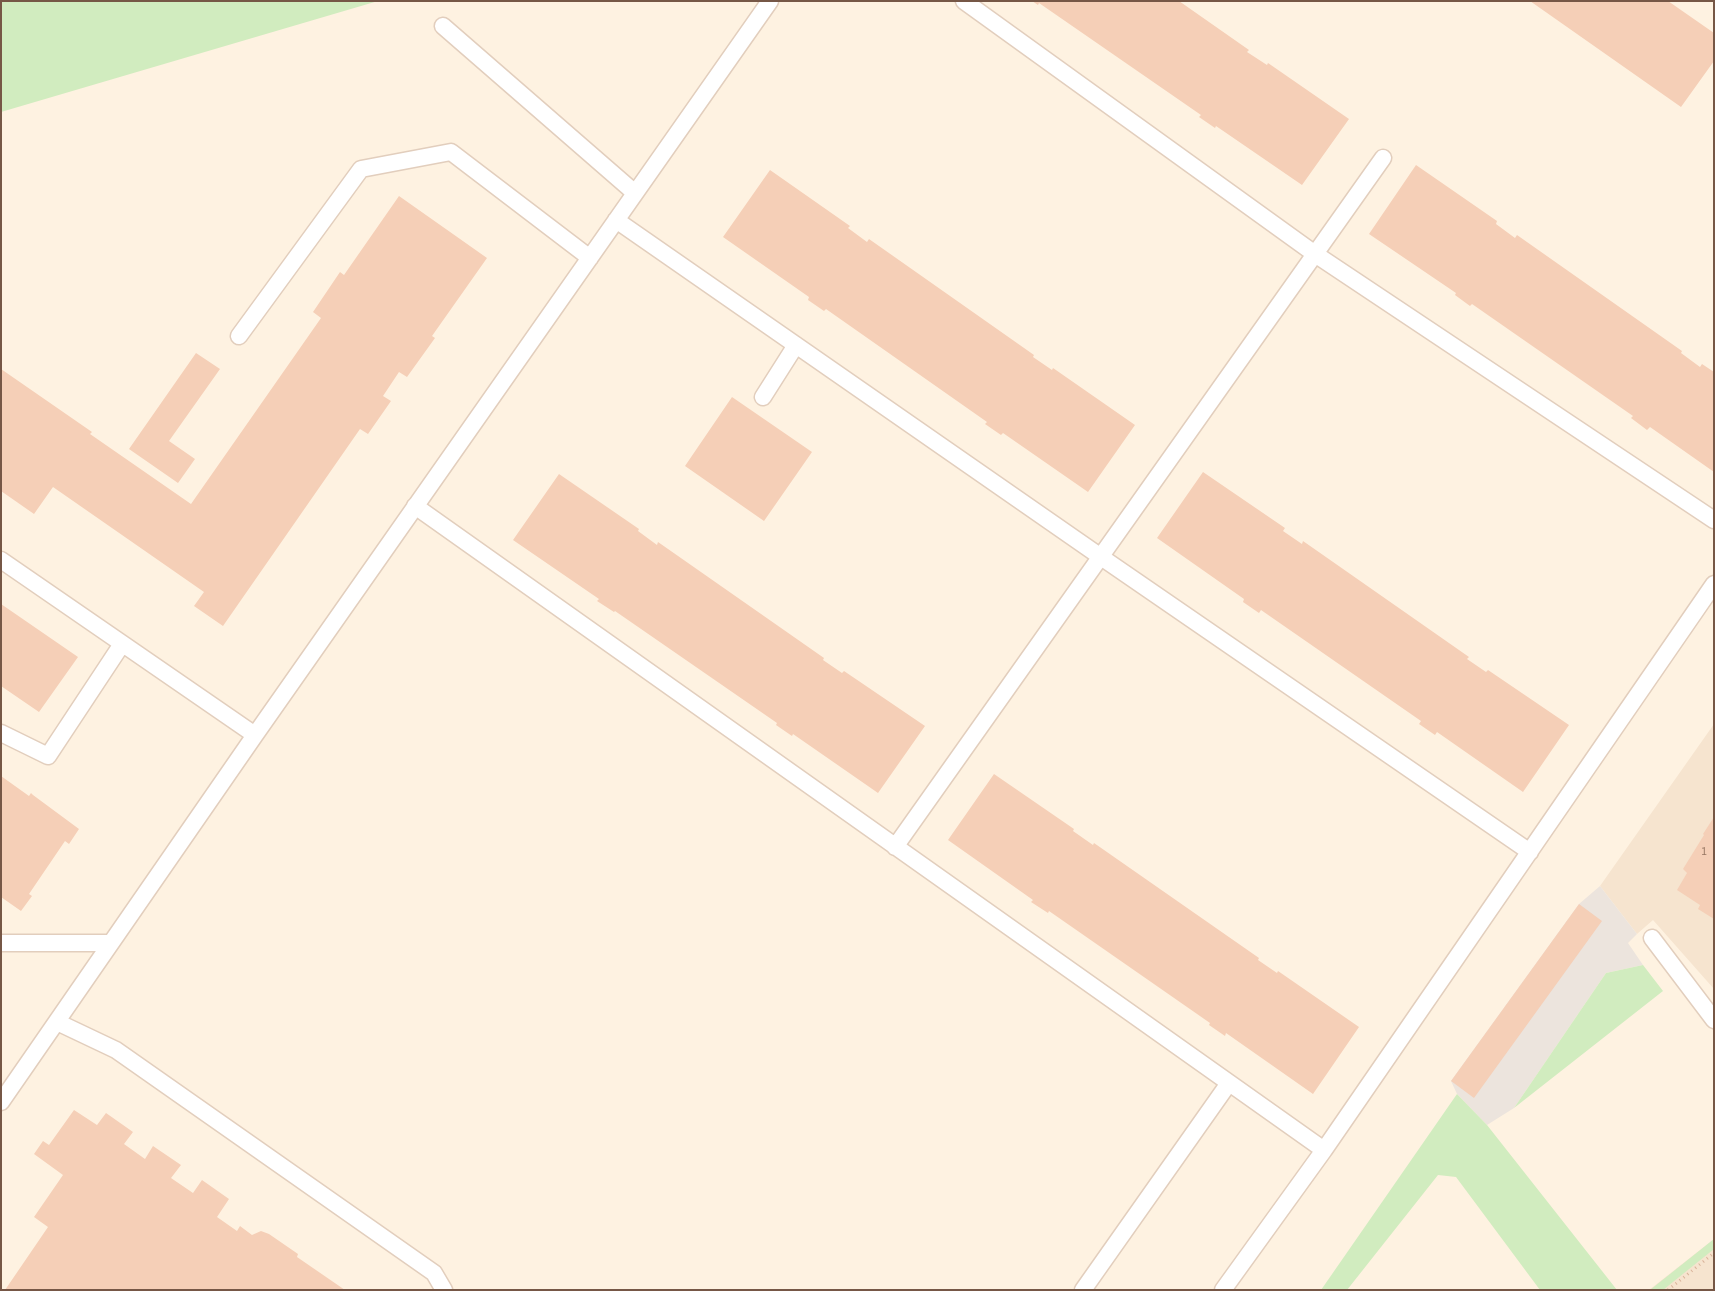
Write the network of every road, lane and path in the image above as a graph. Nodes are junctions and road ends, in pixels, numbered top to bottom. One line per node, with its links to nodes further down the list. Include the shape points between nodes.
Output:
1 (770, 1): 5 (lane)
2 (964, 1): 7 (lane)
3 (443, 26): 5 (lane)
4 (1383, 158): 7 (lane)
5 (635, 193): 6 (lane)
6 (616, 220): 8 (lane); 10 (lane)
7 (1315, 254): 13 (lane); 14 (lane)
8 (590, 258): 9 (lane, via 450,152 361,170); 12 (lane)
9 (239, 336)
10 (796, 345): 11 (lane); 14 (lane)
11 (763, 396)
12 (415, 506): 19 (lane); 20 (lane)
13 (1714, 520)
14 (1100, 557): 20 (lane); 21 (lane)
15 (1, 560): 17 (lane)
16 (1714, 584): 21 (lane)
17 (122, 644): 18 (lane, via 48,756); 19 (lane)
18 (1, 733)
19 (255, 734): 24 (lane)
20 (895, 847): 27 (lane)
21 (1530, 852): 29 (lane)
22 (1652, 938): 25 (lane)
23 (1, 943): 24 (lane)
24 (111, 944): 26 (lane)
25 (1714, 1020)
26 (57, 1022): 28 (lane); 31 (lane, via 116,1050 434,1273)
27 (1229, 1083): 29 (lane); 32 (lane)
28 (1, 1102)
29 (1324, 1150): 33 (lane)
30 (1714, 1253): 34 (path)
31 (444, 1290)
32 (1083, 1290)
33 (1223, 1290)
34 (1668, 1290)

